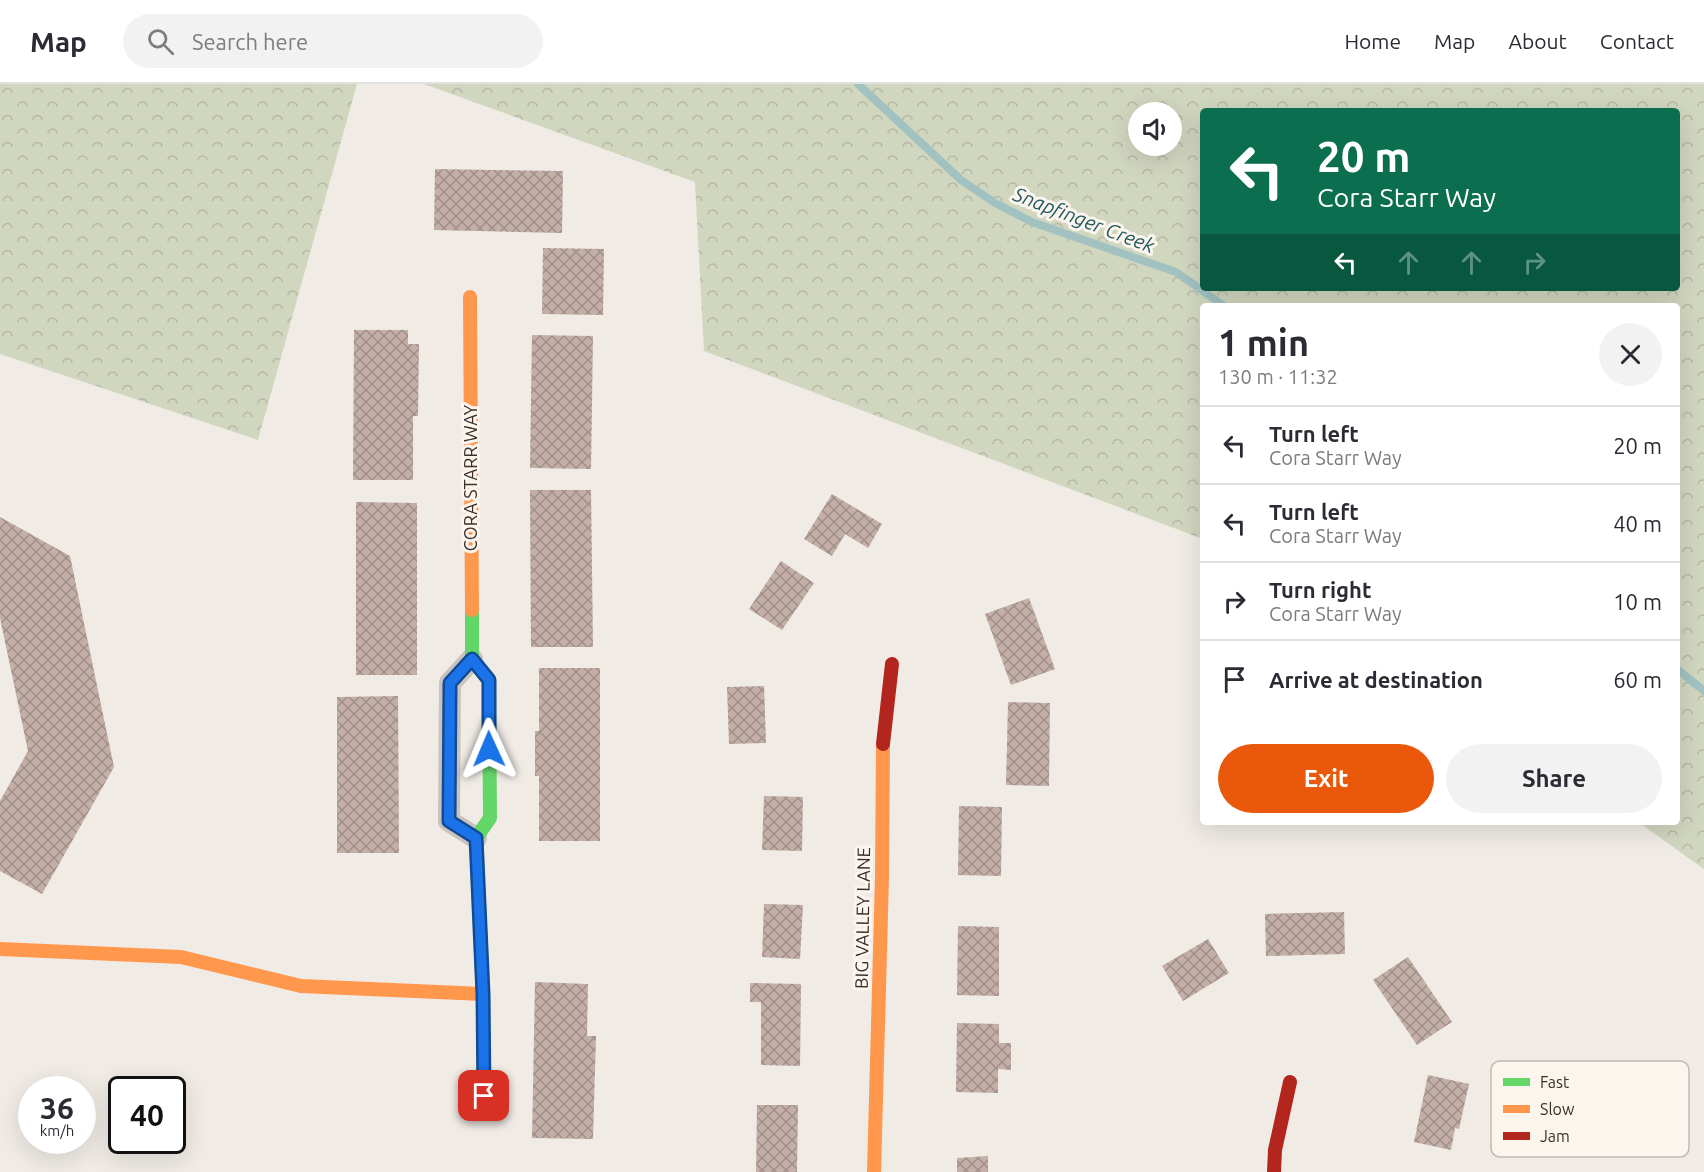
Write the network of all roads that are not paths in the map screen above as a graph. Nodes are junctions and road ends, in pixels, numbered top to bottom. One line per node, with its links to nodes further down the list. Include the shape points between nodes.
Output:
1 (470, 297): 2 (street, CORA STARR WAY)
2 (472, 659): 4 (street, via 489,680 490,818); 4 (street, via 450,683 449,821)
3 (892, 664): 9 (street, BIG VALLEY LANE, via 883,744)
4 (476, 838): 6 (street)
5 (0, 949): 6 (street, via 181,957 302,986)
6 (483, 994): 8 (street)
7 (1290, 1082): 10 (street)
8 (484, 1096)
9 (874, 1172)
10 (1274, 1172)

